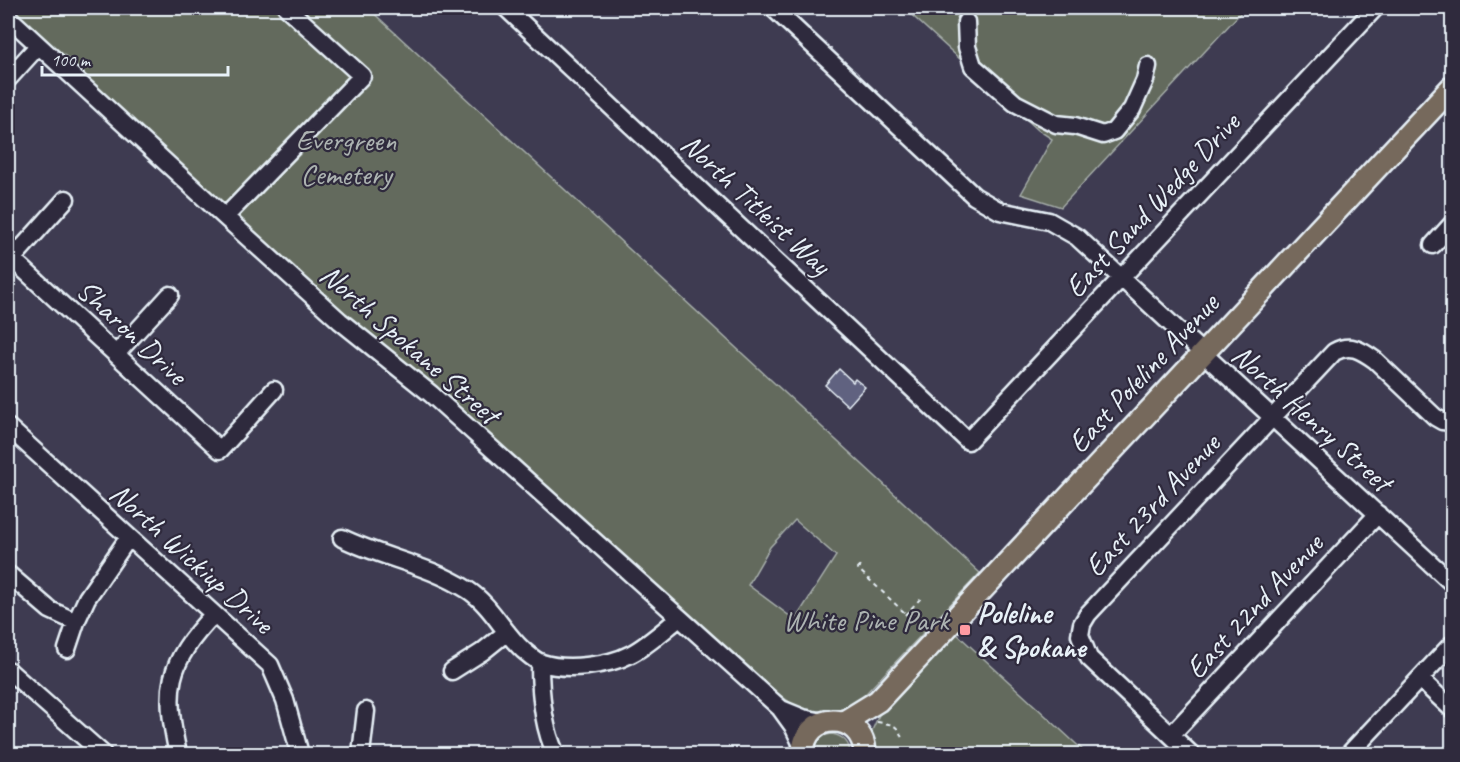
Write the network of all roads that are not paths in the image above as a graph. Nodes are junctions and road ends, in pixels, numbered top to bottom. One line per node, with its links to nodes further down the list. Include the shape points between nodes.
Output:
1 (287, 8): 12 (street, via 362,76)
2 (506, 8): 24 (street, North Titleist Way)
3 (772, 8): 16 (street, North Henry Street, via 974,196 1000,211 1048,221 1065,230)
4 (1375, 8): 16 (street, East Sand Wedge Drive)
5 (8, 17): 7 (street, North Spokane Street)
6 (966, 22): 8 (street, via 973,66 1015,103 1056,124 1102,135 1114,131 1132,109)
7 (38, 46): 9 (street); 12 (street, North Spokane Street)
8 (1148, 66)
9 (8, 79)
10 (1452, 87): 19 (main road, East Poleline Avenue)
11 (66, 200): 15 (street)
12 (225, 217): 31 (street, North Spokane Street, via 340,321 431,394)
13 (1452, 224): 14 (street)
14 (1433, 245)
15 (10, 257): 18 (street, Sharon Drive)
16 (1121, 277): 19 (street, North Henry Street); 24 (street, East Sand Wedge Drive)
17 (170, 295): 18 (street)
18 (116, 354): 20 (street, Sharon Drive, via 220,450)
19 (1202, 354): 21 (street, North Henry Street); 43 (main road, East Poleline Avenue)
20 (274, 390)
21 (1272, 418): 22 (street, East 23rd Avenue, via 1334,352 1350,347 1375,360 1435,417); 25 (street, North Henry Street); 45 (street, East 23rd Avenue, via 1106,593 1082,624 1080,635 1089,658)
22 (1452, 422)
23 (9, 432): 26 (street, North Wickiup Drive)
24 (968, 441)
25 (1378, 514): 29 (street, North Henry Street); 45 (street, East 22nd Avenue)
26 (129, 537): 30 (street, North Wickiup Drive); 32 (street)
27 (342, 538): 33 (street, via 431,570 467,589)
28 (8, 574): 32 (street, via 50,610)
29 (1452, 583)
30 (214, 614): 49 (street, via 192,637 176,663 170,715); 50 (street, North Wickiup Drive, via 270,665 285,700)
31 (678, 619): 36 (street, via 632,654 615,660 581,666); 40 (street, North Spokane Street)
32 (75, 622): 35 (street)
33 (507, 632): 36 (street); 38 (street)
34 (1452, 644): 39 (street)
35 (67, 649)
36 (540, 662): 52 (street, via 544,710)
37 (8, 670): 48 (street)
38 (452, 671)
39 (1420, 679): 41 (street); 54 (street)
40 (780, 708): 44 (street, North Spokane Street, via 803,718); 47 (street, North Spokane Street)
41 (1452, 709)
42 (366, 711): 51 (street)
43 (877, 712): 44 (main road, East Poleline Avenue); 46 (main road, East Poleline Avenue, via 867,728)
44 (834, 722): 46 (main road, via 853,727); 47 (main road, East Poleline Avenue, via 810,732)
45 (1171, 735): 53 (street)
46 (865, 750)
47 (803, 751)
48 (103, 754)
49 (178, 754)
50 (300, 754)
51 (361, 754)
52 (556, 754)
53 (1191, 754)
54 (1349, 754)

